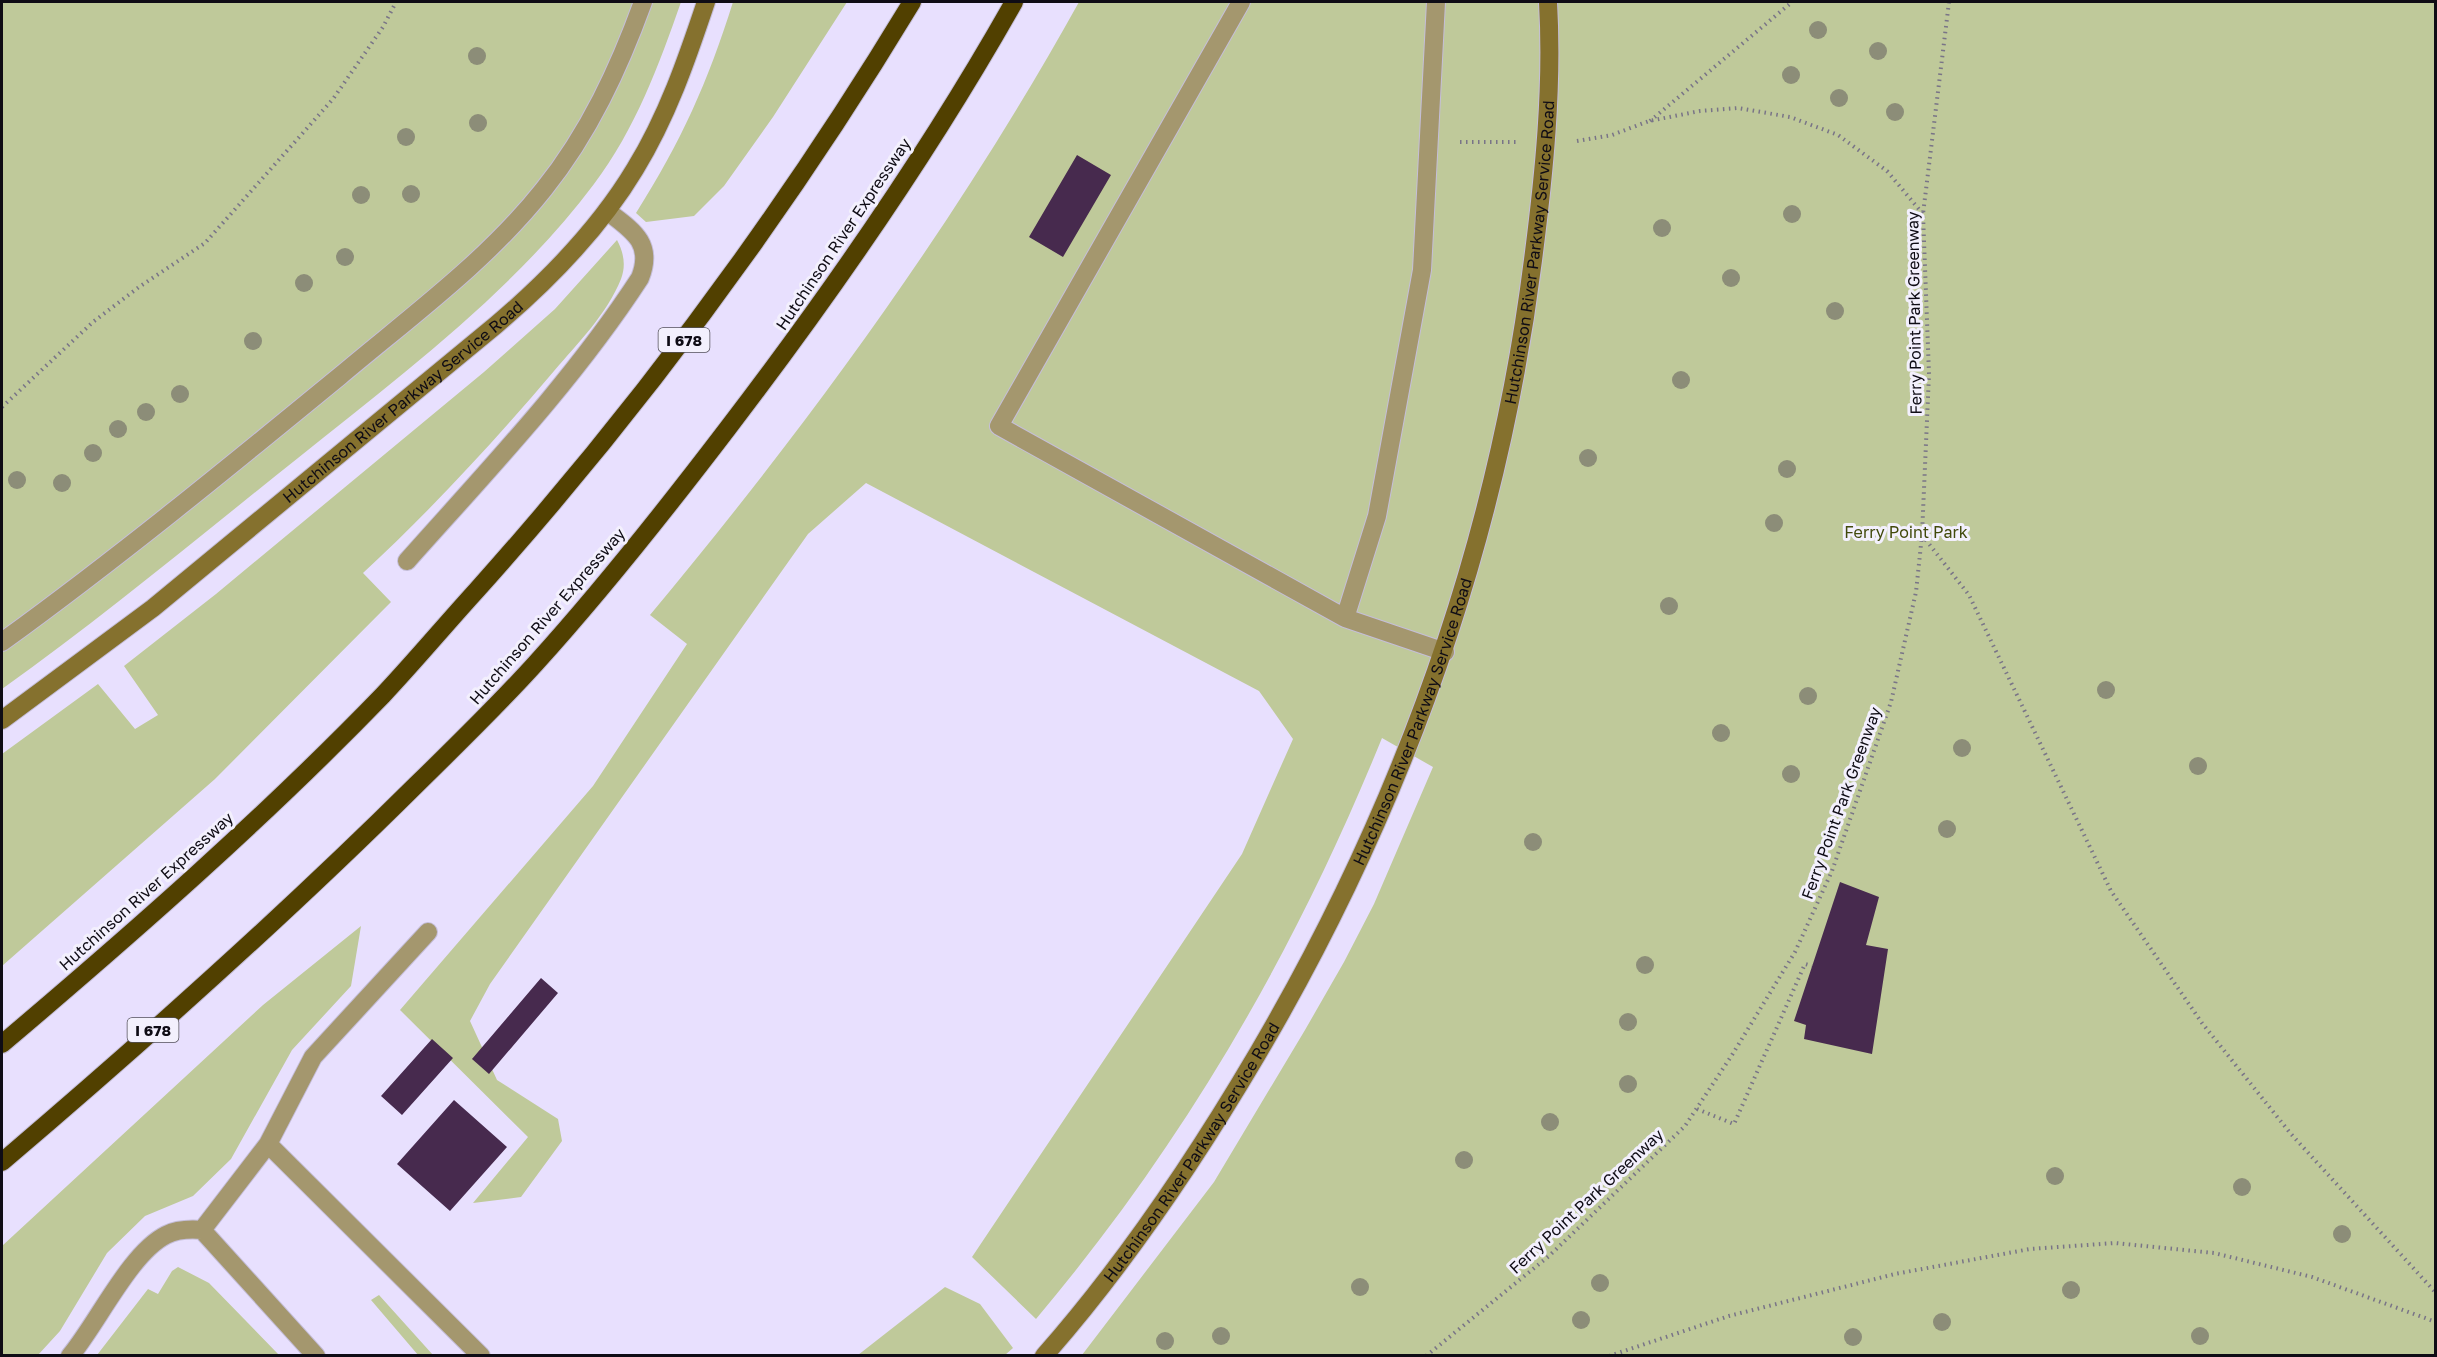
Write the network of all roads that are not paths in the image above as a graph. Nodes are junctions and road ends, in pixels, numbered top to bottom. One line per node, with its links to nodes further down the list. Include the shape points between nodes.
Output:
1 (643, 2): 11 (lane, via 609,84 579,140 545,188 489,249 163,521)
2 (706, 2): 8 (street, Hutchinson River Parkway Service Road, via 662,120)
3 (912, 2): 15 (highway, Hutchinson River Expressway / I 678, via 751,250 565,490 355,723 194,878)
4 (1014, 2): 17 (highway, Hutchinson River Expressway / I 678, via 933,136 819,306 682,489 538,662 262,934)
5 (1241, 2): 10 (lane, via 999,426)
6 (1436, 2): 10 (lane, via 1422,270 1377,516)
7 (1548, 2): 12 (street, Hutchinson River Parkway Service Road, via 1550,55 1545,142 1530,286 1504,432 1480,535)
8 (607, 211): 9 (lane, via 636,234 641,243 645,266 640,278 544,406); 13 (street, Hutchinson River Parkway Service Road, via 544,282 496,325 143,615)
9 (407, 561)
10 (1345, 618): 12 (lane)
11 (2, 642)
12 (1445, 652): 22 (street, Hutchinson River Parkway Service Road, via 1361,858 1276,1023 1174,1187 1113,1272)
13 (2, 720)
14 (428, 932): 16 (lane, via 313,1057)
15 (2, 1044)
16 (268, 1144): 18 (lane); 21 (lane)
17 (2, 1162)
18 (202, 1230): 19 (lane, via 177,1230 153,1244); 20 (lane)
19 (70, 1356)
20 (316, 1356)
21 (482, 1356)
22 (1044, 1356)

